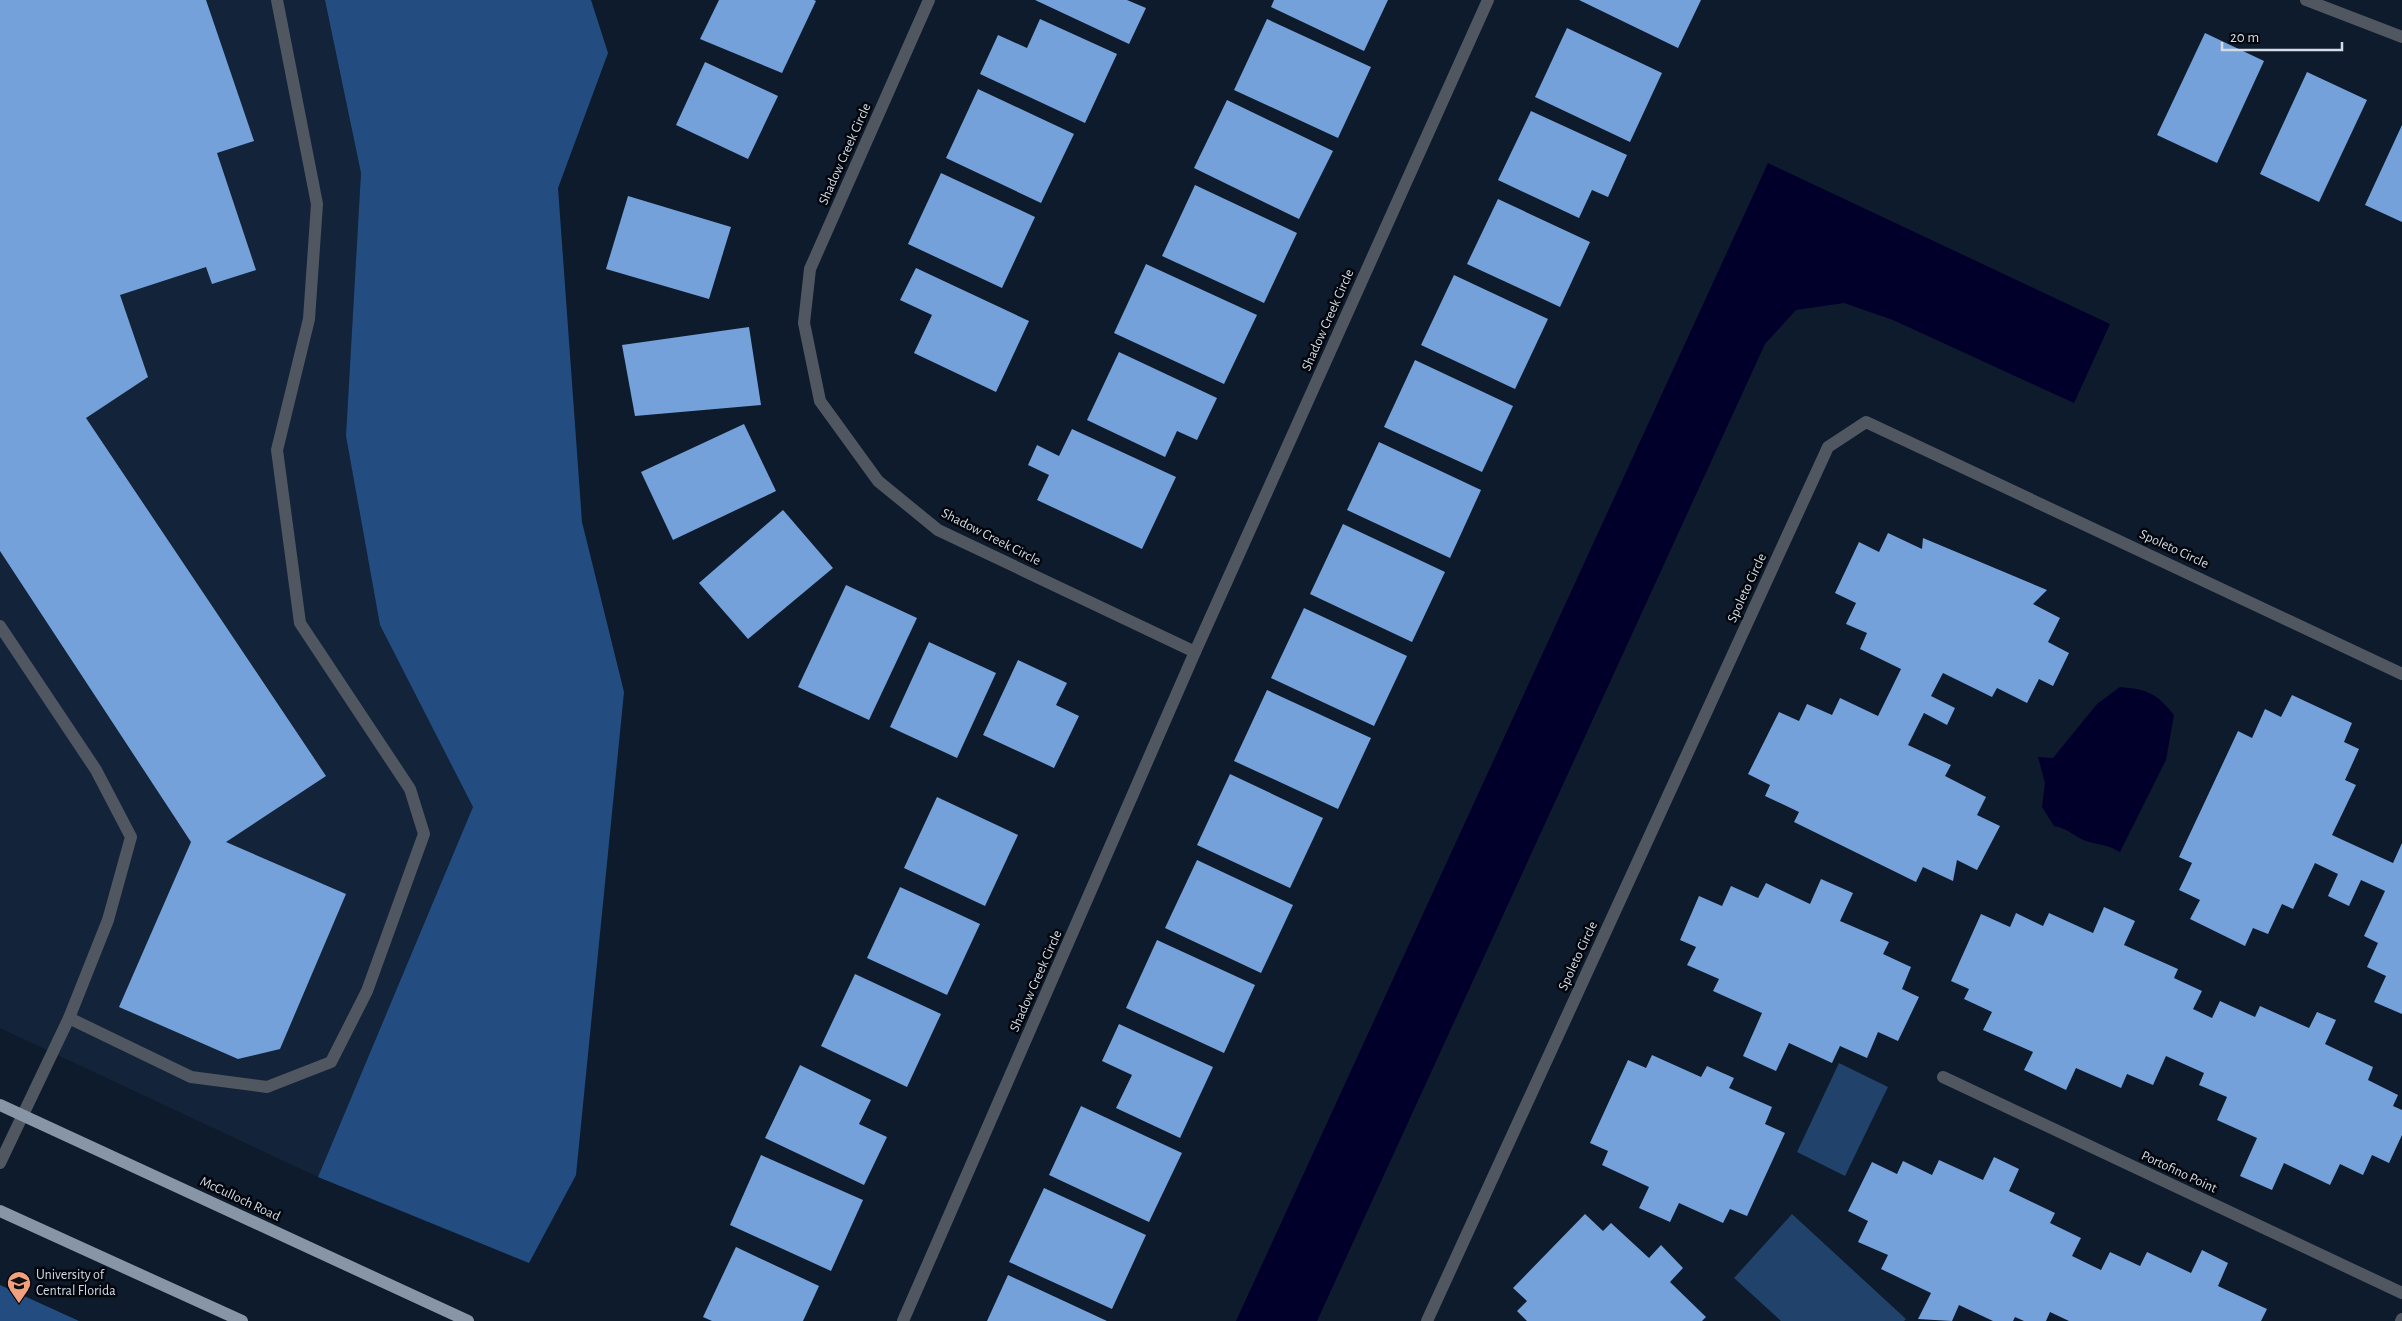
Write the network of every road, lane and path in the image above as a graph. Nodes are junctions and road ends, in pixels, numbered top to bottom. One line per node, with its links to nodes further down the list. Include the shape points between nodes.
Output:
1 (277, 0): 9 (street, via 318,204 309,319 277,450 300,622 410,789 424,834 367,991 331,1062 267,1087 191,1077)
2 (929, 0): 7 (street, Shadow Creek Circle, via 810,268 804,322 820,401 878,481 938,530)
3 (1488, 0): 7 (street, Shadow Creek Circle)
4 (2306, 0): 5 (street)
5 (2402, 37)
6 (0, 626): 9 (street, via 96,770 131,837 108,920)
7 (1196, 652): 18 (street, Shadow Creek Circle)
8 (2402, 674): 19 (street, Spoleto Circle, via 1866,422 1828,447)
9 (69, 1018): 12 (street)
10 (1943, 1077): 15 (street, Portofino Point)
11 (0, 1105): 12 (main road, McCulloch Road)
12 (22, 1115): 13 (street); 17 (main road, McCulloch Road)
13 (0, 1163)
14 (0, 1211): 16 (main road)
15 (2402, 1293)
16 (242, 1321)
17 (468, 1321)
18 (903, 1321)
19 (1428, 1321)

